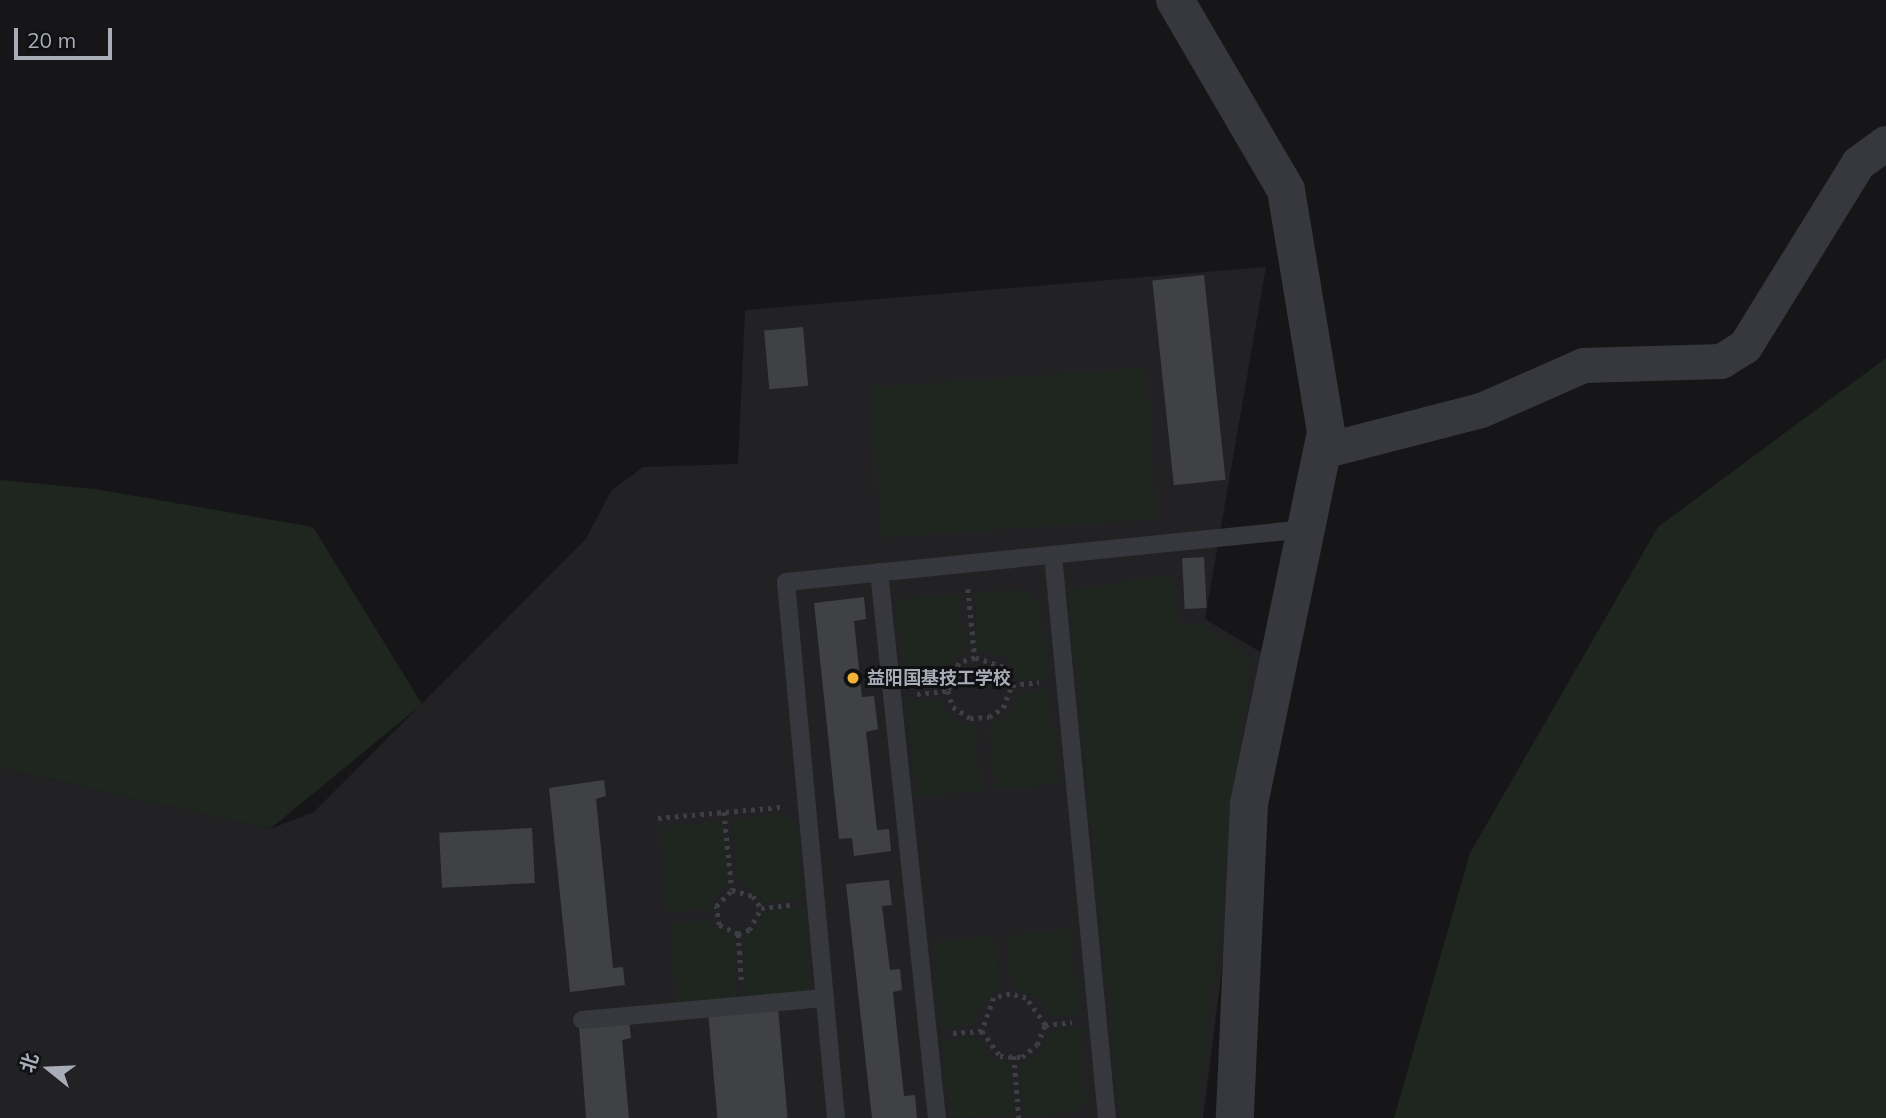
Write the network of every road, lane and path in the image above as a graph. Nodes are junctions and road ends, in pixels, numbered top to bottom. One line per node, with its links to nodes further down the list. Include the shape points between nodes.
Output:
1 (1175, 0): 3 (street, via 1286,190 1326,432)
2 (1886, 143): 3 (street, via 1858,163 1745,346 1721,361 1583,365 1481,410)
3 (1322, 451): 4 (street)
4 (1306, 529): 5 (lane); 28 (street, via 1249,804)
5 (1053, 555): 6 (lane); 27 (lane)
6 (966, 564): 7 (lane); 8 (path)
7 (879, 572): 10 (lane); 11 (lane, via 786,582)
8 (975, 658): 9 (path, via 958,663); 9 (path, via 1003,667 1012,685 1003,708 970,718 953,707)
9 (948, 691): 10 (path)
10 (892, 696): 22 (lane)
11 (807, 804): 12 (path); 15 (lane)
12 (724, 812): 13 (path); 14 (path)
13 (658, 818)
14 (732, 890): 16 (path, via 753,896); 17 (path, via 716,905 715,917)
15 (816, 904): 16 (path); 18 (lane)
16 (761, 908): 17 (path, via 749,930)
17 (738, 934): 19 (path)
18 (825, 998): 19 (lane); 24 (lane)
19 (743, 1006): 20 (lane)
20 (582, 1020)
21 (982, 1031): 22 (path); 23 (path, via 988,1046); 23 (path, via 994,998 1026,998 1045,1025 1037,1045)
22 (928, 1035): 25 (lane)
23 (1014, 1056): 26 (path)
24 (836, 1118)
25 (937, 1118)
26 (1019, 1118)
27 (1107, 1118)
28 (1236, 1118)

